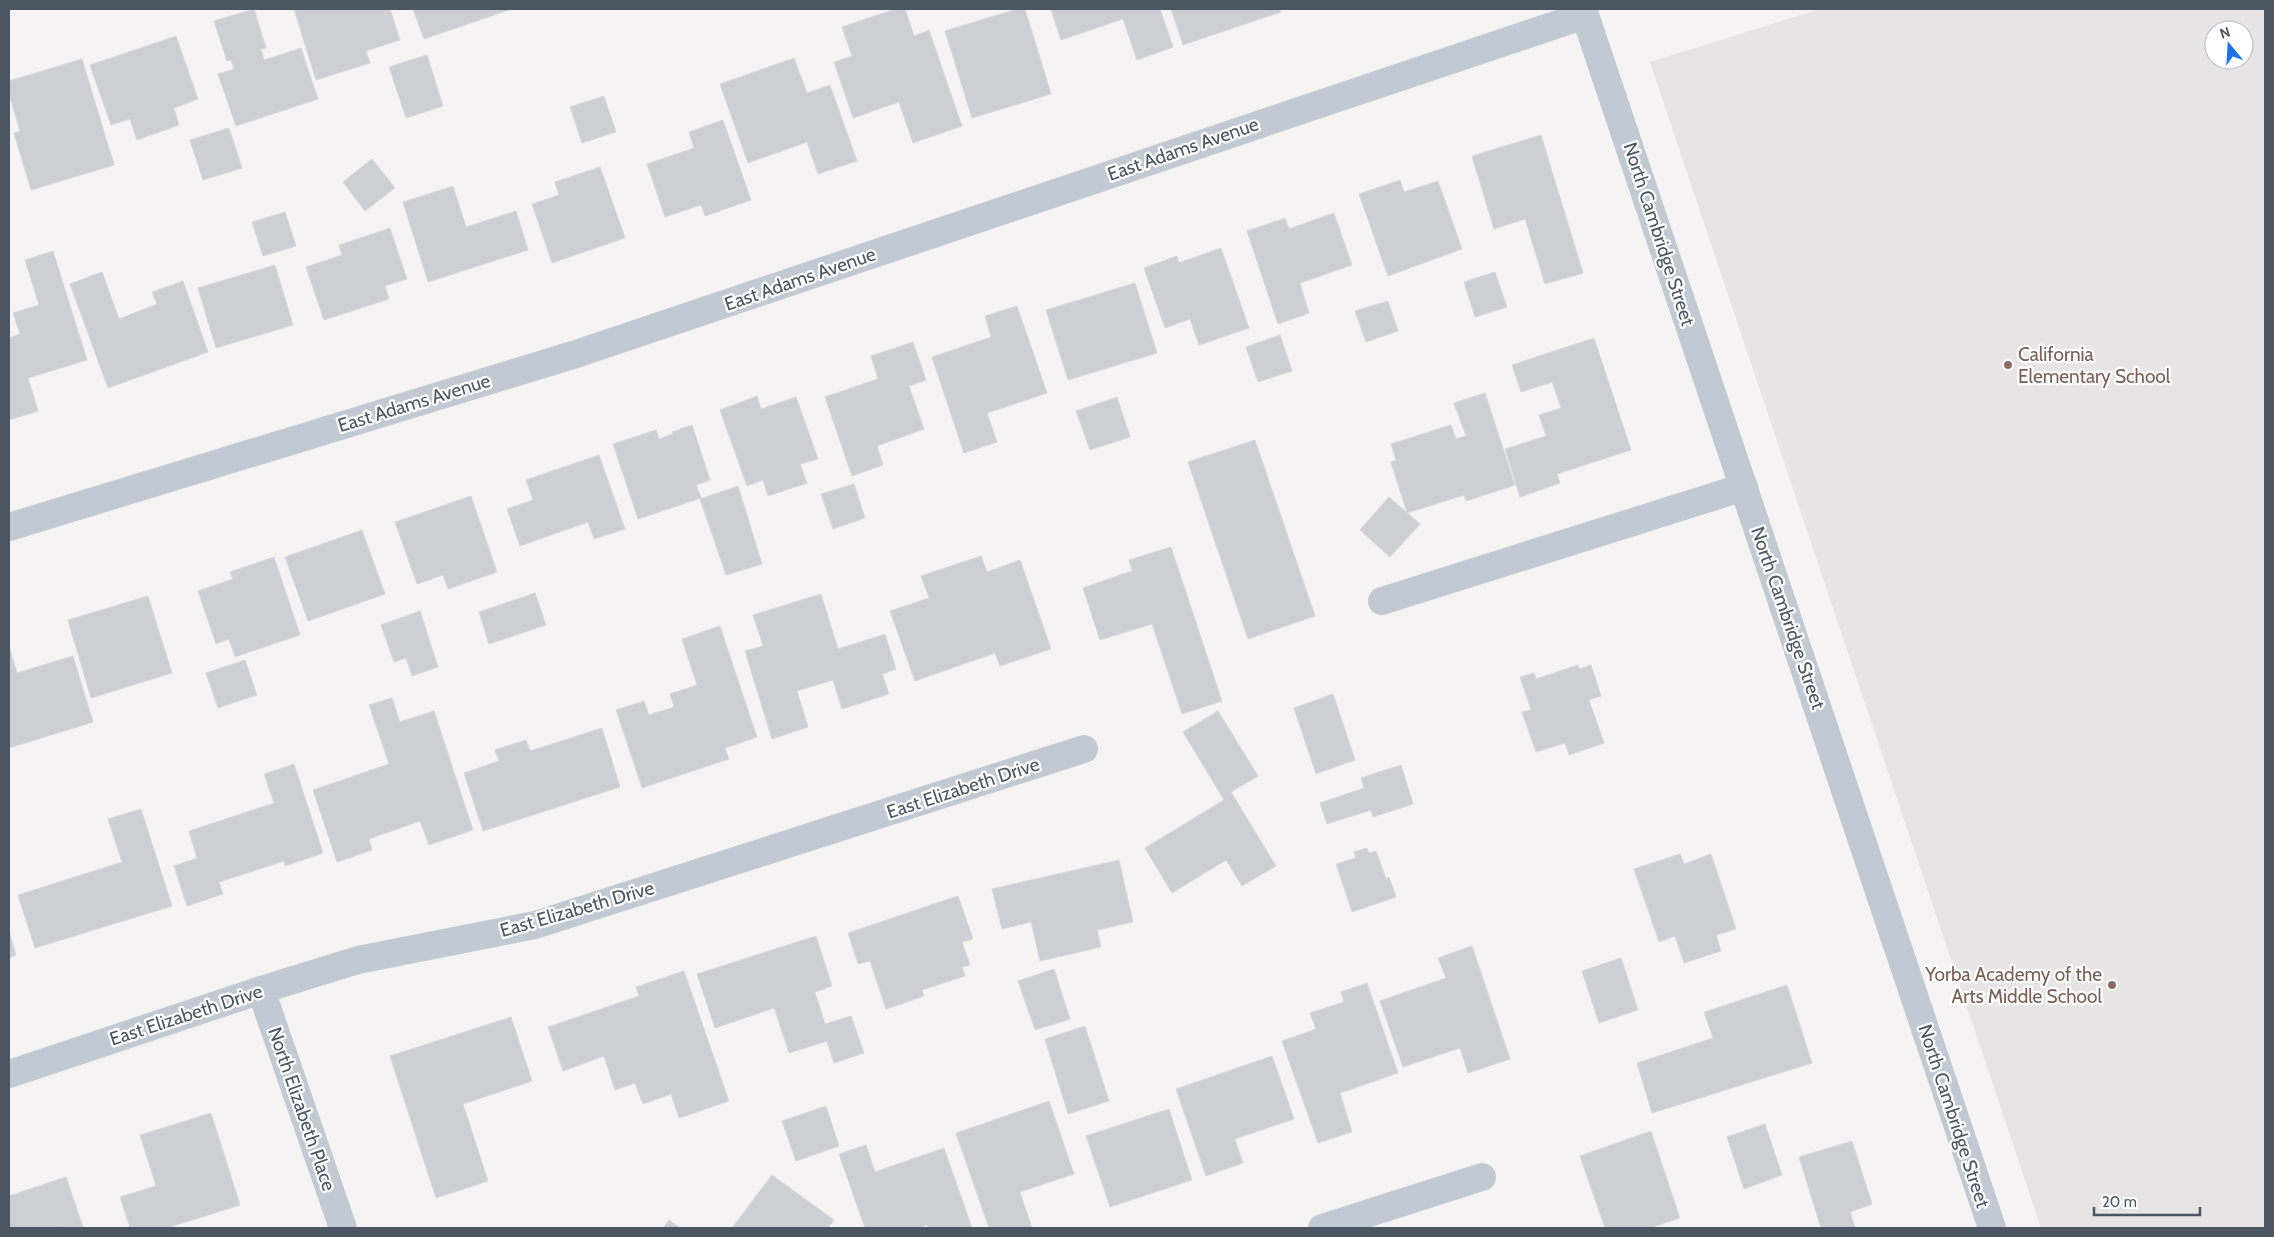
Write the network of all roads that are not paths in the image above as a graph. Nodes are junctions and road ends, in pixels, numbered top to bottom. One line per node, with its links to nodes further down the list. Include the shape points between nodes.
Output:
1 (1584, 12): 2 (street, North Cambridge Street); 3 (street, East Adams Avenue, via 573,354)
2 (1744, 487): 4 (street); 11 (street, North Cambridge Street)
3 (9, 526)
4 (1382, 601)
5 (1084, 749): 6 (street, East Elizabeth Drive, via 535,925 358,960)
6 (261, 990): 7 (street, East Elizabeth Drive); 9 (street, North Elizabeth Place)
7 (9, 1074)
8 (1482, 1177): 10 (street)
9 (343, 1228)
10 (1322, 1228)
11 (1992, 1228)

